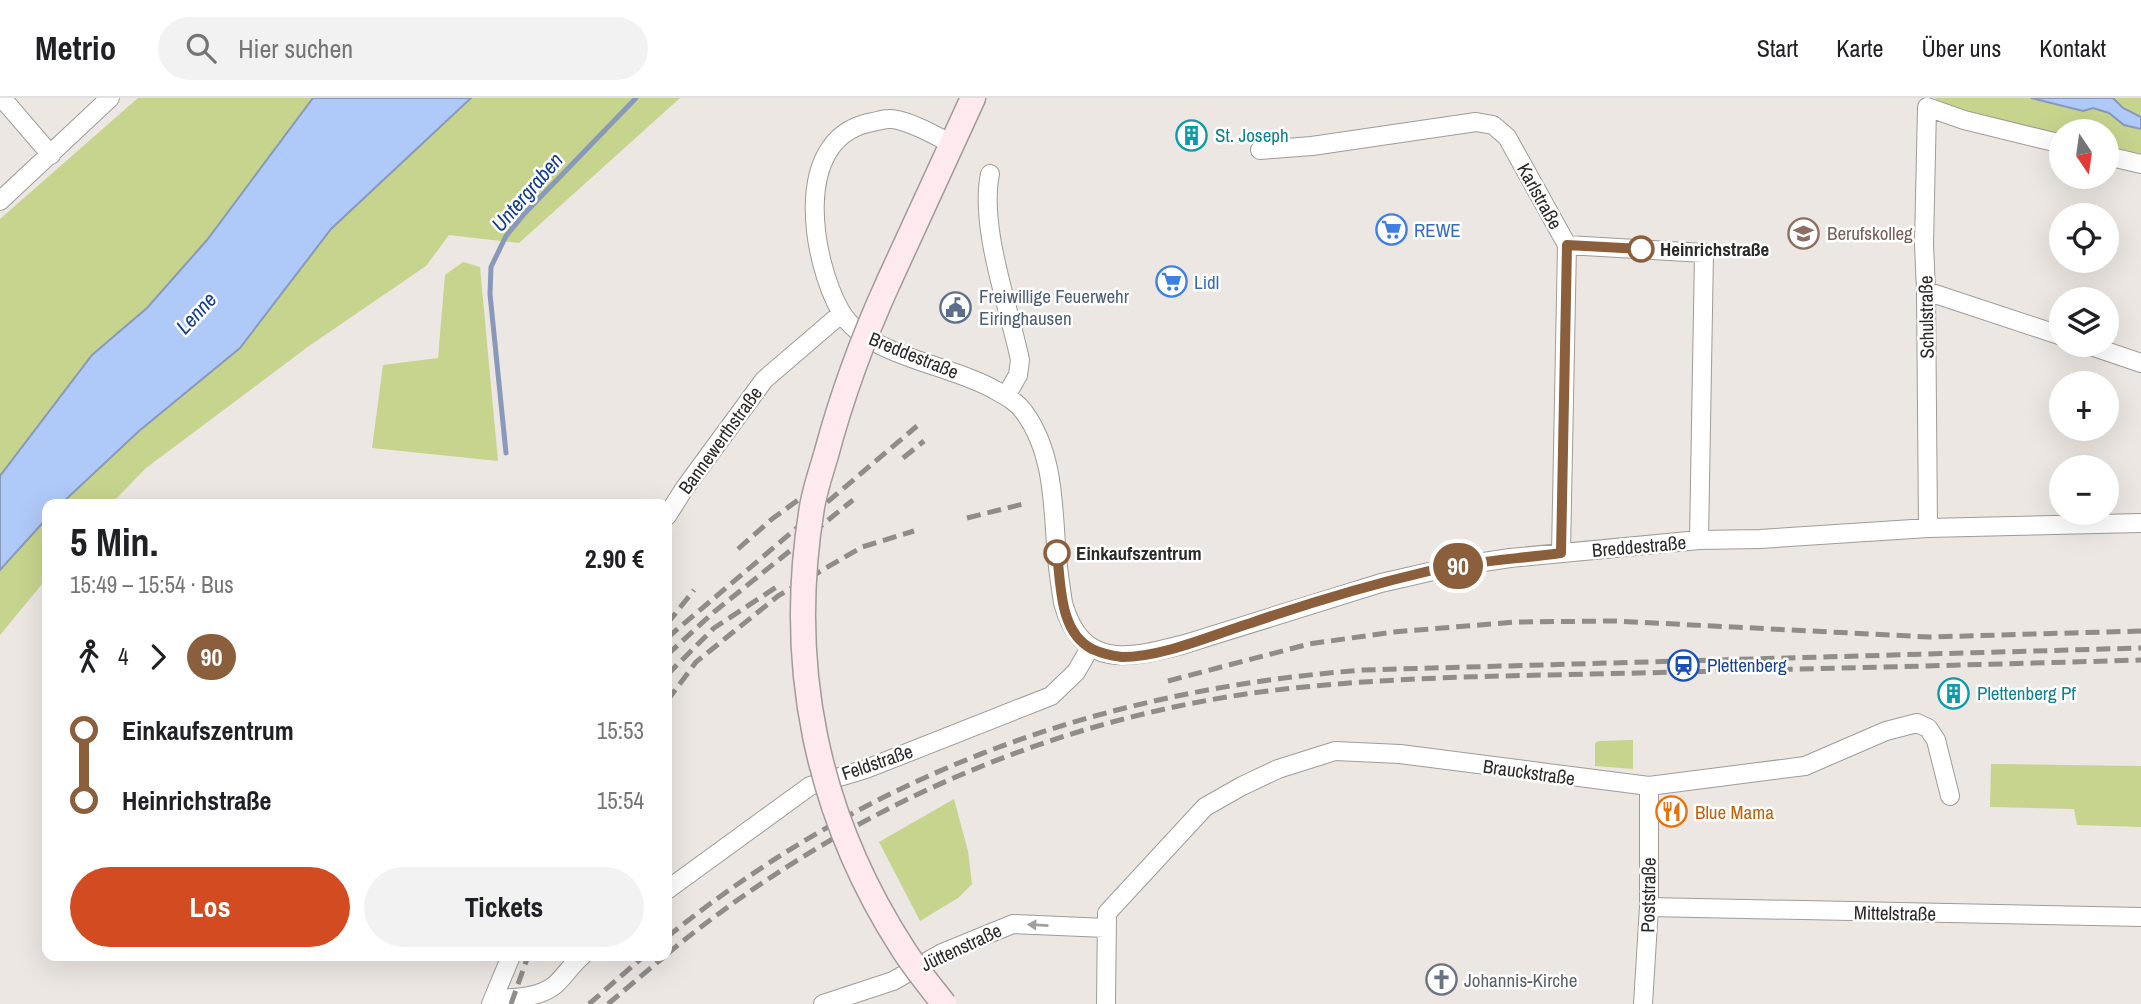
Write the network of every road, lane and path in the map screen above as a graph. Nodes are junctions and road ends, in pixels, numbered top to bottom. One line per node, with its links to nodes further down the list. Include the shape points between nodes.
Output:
1 (2, 98): 7 (street)
2 (110, 98): 7 (street)
3 (972, 98): 5 (main road)
4 (2049, 141): 13 (street, Schulstraße, via 1927,107)
5 (953, 145): 14 (street, Breddestraße, via 890,118 859,125 826,155 820,165 814,211 817,243 828,285); 35 (main road, bridge, via 864,336 839,406 813,505 802,595 804,664 815,739 831,799 852,855 903,949)
6 (1260, 150): 12 (street, Karlstraße, via 1476,122 1493,125 1507,137)
7 (51, 155): 11 (street)
8 (2119, 159): 9 (street)
9 (2141, 164)
10 (990, 174): 18 (street, via 987,191 992,239 1020,360 1018,375)
11 (0, 201)
12 (1567, 245): 22 (street, via 1704,253); 23 (street, Karlstraße)
13 (1926, 291): 15 (street); 21 (street, Schulstraße)
14 (842, 313): 18 (street, Breddestraße, via 859,333 888,348 981,382); 19 (street, Bannewerthstraße, via 764,380)
15 (2049, 332)
16 (2119, 356): 17 (street)
17 (2141, 363)
18 (1006, 396): 24 (street, Breddestraße, via 1024,411 1050,472 1063,603 1072,628)
19 (672, 508)
20 (2141, 523): 21 (street, Breddestraße)
21 (1928, 528): 22 (street, Breddestraße)
22 (1699, 540): 23 (street, Breddestraße)
23 (1561, 553): 24 (street, Breddestraße, via 1451,567 1381,583 1155,652 1123,657)
24 (1090, 648): 27 (street, Feldstraße, via 1076,672 1051,695 866,769 810,786)
25 (1649, 786): 26 (street, Brauckstraße, via 1805,766 1917,723 1928,728 1936,740); 28 (street, Poststraße); 30 (street, Brauckstraße, via 1400,754 1335,751 1278,769 1205,807)
26 (1950, 796)
27 (672, 886)
28 (1649, 907): 29 (street, Mittelstraße); 37 (street, Poststraße)
29 (2141, 917)
30 (1106, 920): 34 (street, Jüttenstraße, one-way to 34, via 1013,924 942,953 893,981); 36 (street)
31 (509, 961): 33 (street)
32 (577, 961): 33 (street, via 544,992)
33 (493, 1001)
34 (823, 1004)
35 (944, 1004)
36 (1106, 1004)
37 (1643, 1004)

